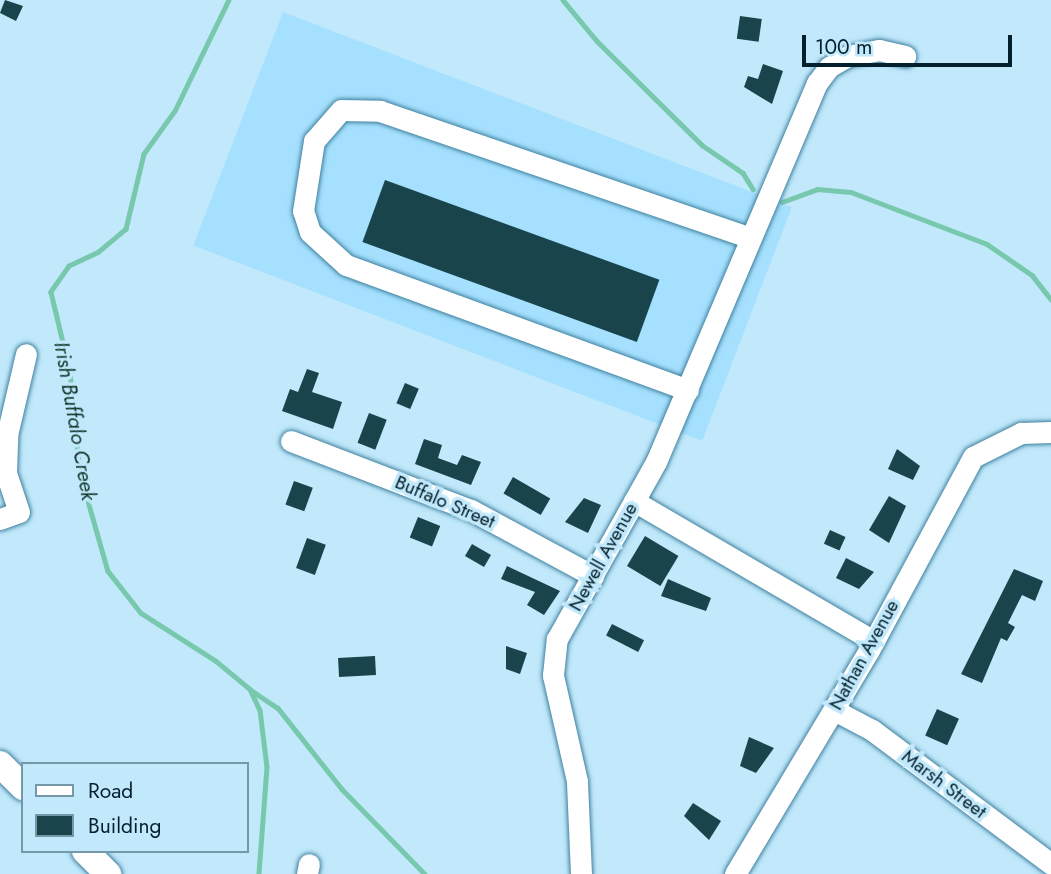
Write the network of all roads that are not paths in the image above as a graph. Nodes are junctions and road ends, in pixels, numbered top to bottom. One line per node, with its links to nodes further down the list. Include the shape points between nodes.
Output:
1 (905, 55): 2 (street, Newell Avenue, via 863,52 829,67 817,83)
2 (746, 247): 4 (street, Newell Avenue); 4 (street, via 380,111 341,110 314,141 303,211 310,232 326,251 411,291)
3 (26, 354): 8 (street, via 7,435 6,473 19,512)
4 (688, 390): 7 (street, Newell Avenue)
5 (1051, 432): 10 (street, Nathan Avenue, via 1021,433 996,441 973,457)
6 (291, 441): 9 (street, Buffalo Street, via 471,510)
7 (634, 501): 9 (street, Newell Avenue); 10 (street)
8 (0, 519)
9 (593, 576): 17 (street, Newell Avenue, via 557,639 553,675 577,781)
10 (874, 641): 11 (street, Nathan Avenue)
11 (834, 710): 15 (street, Marsh Street, via 872,730); 18 (street, Nathan Avenue)
12 (0, 764): 13 (main road)
13 (21, 785)
14 (87, 853): 16 (main road)
15 (1051, 864)
16 (108, 874)
17 (581, 874)
18 (735, 874)

